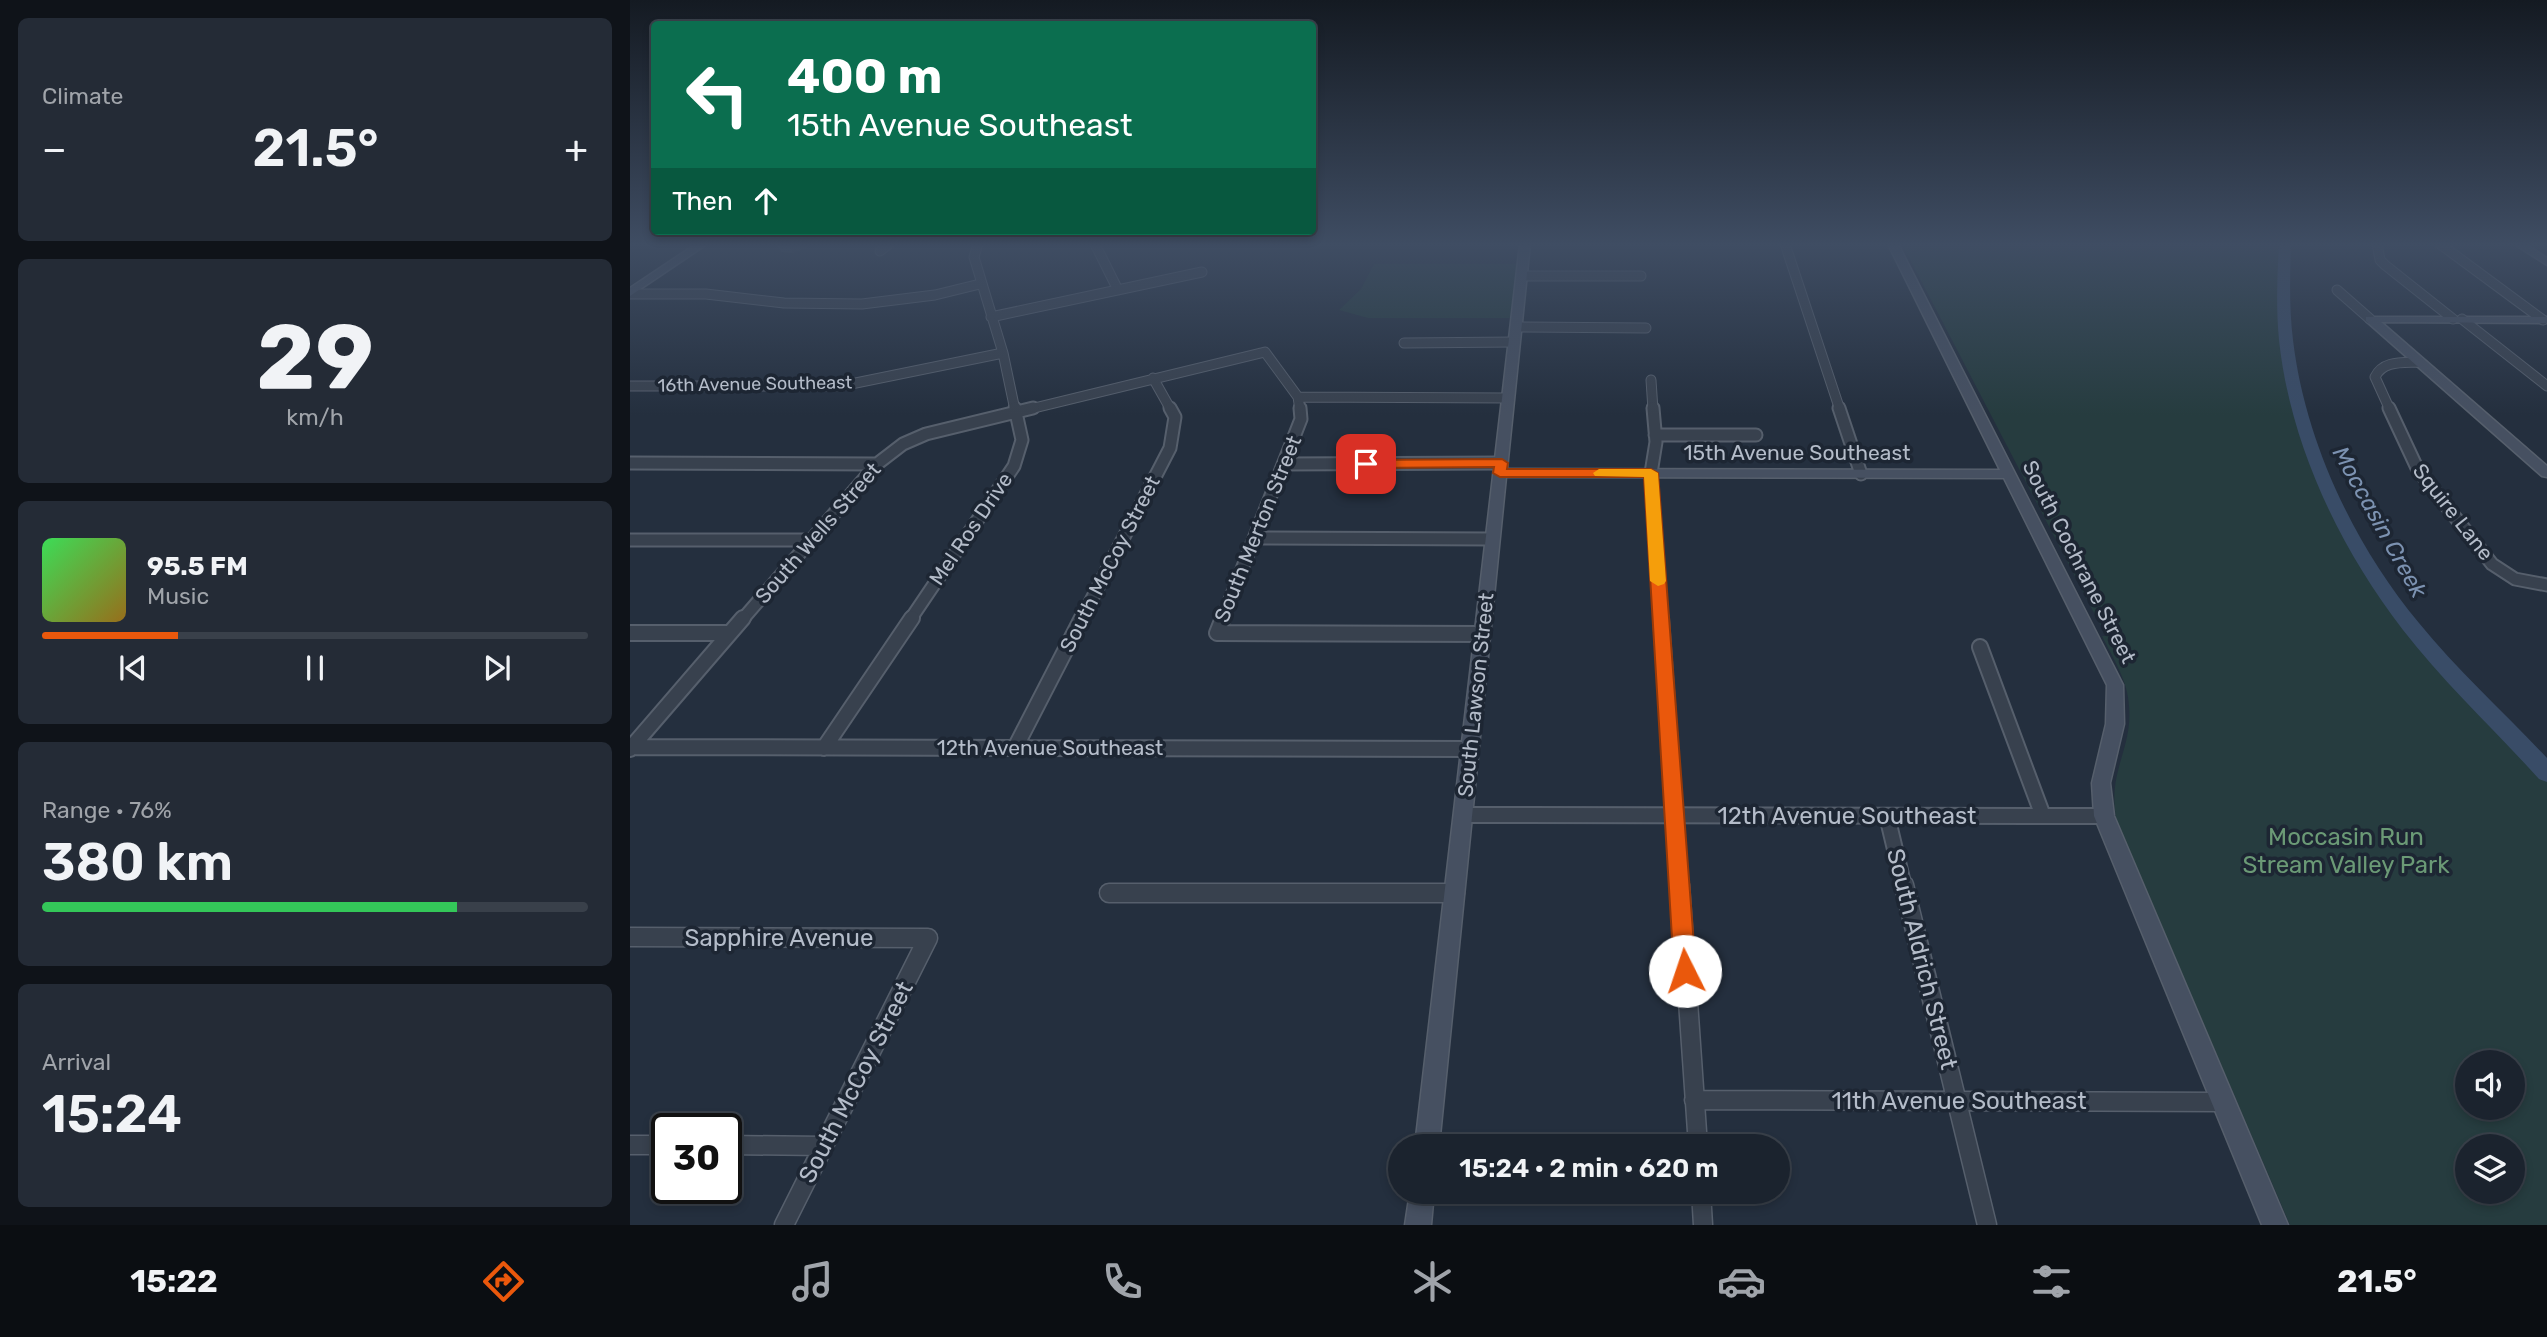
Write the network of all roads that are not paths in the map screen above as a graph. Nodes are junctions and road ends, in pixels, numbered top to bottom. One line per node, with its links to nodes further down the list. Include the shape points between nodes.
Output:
1 (768, 301): 2 (street)
2 (885, 301)
3 (986, 301): 11 (street, Mel Ros Drive)
4 (1065, 301): 11 (street)
5 (1519, 301): 16 (street, South Lawson Street)
6 (1804, 301): 35 (street)
7 (1923, 301): 36 (street, South Cochrane Street)
8 (2350, 301): 12 (street)
9 (2434, 301): 13 (street)
10 (2519, 301): 14 (street)
11 (991, 317): 18 (street, Mel Ros Drive)
12 (2370, 319): 13 (street); 19 (street)
13 (2458, 319): 14 (street); 23 (street)
14 (2545, 320)
15 (1646, 328): 16 (street)
16 (1516, 335): 17 (street); 25 (street, South Lawson Street)
17 (1404, 343)
18 (1003, 352): 22 (street, 16th Avenue Southeast, via 841,386); 26 (street, Mel Ros Drive)
19 (2420, 362): 33 (street); 41 (street, Squire Lane, via 2384,366 2375,377 2410,457 2492,564 2515,579)
20 (1153, 378): 24 (street, South Wells Street, via 1265,352); 26 (street, South Wells Street); 48 (street, South McCoy Street, via 1175,416 1170,448)
21 (1651, 380): 27 (street)
22 (630, 386)
23 (2547, 386)
24 (1298, 397): 25 (street); 31 (street, South Merton Street, via 1301,419)
25 (1508, 398): 32 (street, South Lawson Street)
26 (1016, 411): 30 (street, South Wells Street, via 926,434); 47 (street, Mel Ros Drive, via 1022,440 1014,466)
27 (1655, 435): 28 (street); 34 (street)
28 (1756, 435)
29 (630, 463): 30 (street)
30 (877, 464): 40 (street, South Wells Street)
31 (1284, 464): 32 (street, 15th Avenue Southeast); 37 (street, South Merton Street)
32 (1501, 468): 34 (street, 15th Avenue Southeast); 38 (street, South Lawson Street)
33 (2545, 469)
34 (1651, 473): 35 (street, 15th Avenue Southeast); 51 (street)
35 (1861, 474): 36 (street, 15th Avenue Southeast)
36 (2009, 474): 54 (street, South Cochrane Street, via 2115,685 2119,703 2116,731 2101,782)
37 (1254, 538): 38 (street); 44 (street, South Merton Street, via 1217,632)
38 (1493, 539): 44 (street, South Lawson Street)
39 (630, 540): 40 (street)
40 (811, 540): 43 (street, South Wells Street)
41 (2547, 585)
42 (630, 633): 43 (street)
43 (730, 633): 46 (street, South Wells Street)
44 (1482, 634): 49 (street, South Lawson Street)
45 (1980, 647): 53 (street)
46 (631, 748): 47 (street, 12th Avenue Southeast)
47 (824, 748): 48 (street, 12th Avenue Southeast)
48 (1015, 748): 49 (street, 12th Avenue Southeast)
49 (1471, 748): 50 (street, South Lawson Street)
50 (1463, 816): 51 (street, 12th Avenue Southeast); 56 (street, South Lawson Street)
51 (1674, 816): 52 (street, 12th Avenue Southeast); 59 (street)
52 (1887, 816): 53 (street, 12th Avenue Southeast); 60 (street, South Aldrich Street)
53 (2043, 816): 54 (street, 12th Avenue Southeast)
54 (2104, 816): 61 (street, South Cochrane Street)
55 (1109, 893): 56 (street)
56 (1454, 893): 62 (street, South Lawson Street)
57 (630, 937): 58 (street, Sapphire Avenue)
58 (928, 938): 67 (street, South McCoy Street)
59 (1694, 1100): 60 (street, 11th Avenue Southeast); 63 (street)
60 (1956, 1102): 61 (street, 11th Avenue Southeast); 73 (street, South Aldrich Street)
61 (2223, 1102): 74 (street, South Cochrane Street)
62 (1428, 1134)
63 (1697, 1134)
64 (630, 1145): 65 (street)
65 (651, 1145)
66 (742, 1145): 67 (street)
67 (824, 1146): 70 (street, South McCoy Street)
68 (1421, 1204): 71 (street)
69 (1702, 1204): 72 (street)
70 (784, 1225)
71 (1418, 1225)
72 (1703, 1225)
73 (1987, 1225)
74 (2275, 1225)

